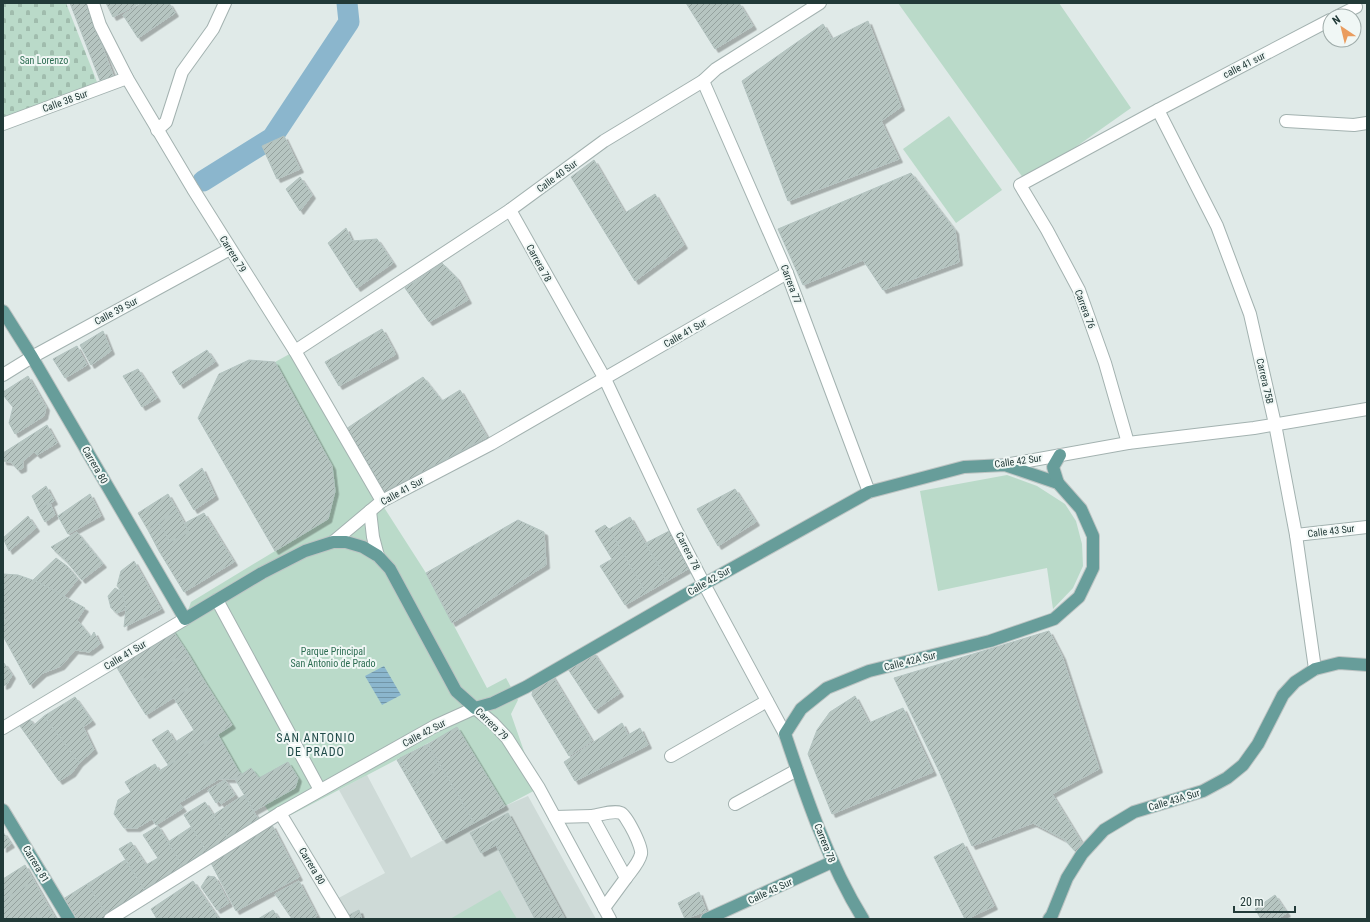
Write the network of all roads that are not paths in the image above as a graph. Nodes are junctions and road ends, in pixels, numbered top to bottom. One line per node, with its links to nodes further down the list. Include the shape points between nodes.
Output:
1 (93, 3): 5 (street, Carrera 79, via 100,25)
2 (225, 3): 11 (street, via 213,28 182,72 166,122)
3 (820, 3): 6 (street, Calle 40 Sur)
4 (1322, 24): 7 (street, calle 41 sur)
5 (127, 78): 10 (street, Calle 38 Sur); 11 (street, Carrera 79)
6 (703, 81): 13 (street, Calle 40 Sur, via 604,141); 15 (street, Carrera 77)
7 (1158, 110): 12 (street, calle 41 sur); 22 (street, Carrera 75B, via 1217,226 1247,306)
8 (1286, 121): 9 (street, via 1354,125)
9 (1367, 123)
10 (3, 124)
11 (157, 130): 14 (street, Carrera 79)
12 (1020, 185): 23 (street, Carrera 76, via 1078,290 1105,363)
13 (510, 210): 17 (street, Calle 40 Sur); 20 (street, Carrera 78)
14 (230, 249): 17 (street, Carrera 79); 18 (street, Calle 39 Sur)
15 (787, 273): 20 (street, Calle 41 Sur); 27 (street, Carrera 77)
16 (3, 311): 18 (main road, Carrera 80)
17 (295, 351): 28 (street, Carrera 79)
18 (32, 357): 19 (street, Calle 39 Sur); 36 (main road, Carrera 80)
19 (3, 375)
20 (605, 379): 28 (street, Calle 41 Sur, via 491,444); 34 (street, Carrera 78)
21 (1367, 409): 22 (street, Calle 42 Sur)
22 (1275, 424): 23 (street, Calle 42 Sur); 31 (street, Carrera 75B)
23 (1128, 443): 24 (street, Calle 42 Sur)
24 (1060, 455): 25 (street, Calle 42 Sur); 26 (main road, via 1053,467)
25 (1005, 465): 26 (main road); 27 (main road, Calle 42 Sur, via 964,467)
26 (1058, 483): 42 (main road, Calle 42A Sur, via 1081,509 1093,536 1094,568 1079,597 1054,619 990,641 869,671 827,688 801,709)
27 (869, 492): 34 (main road, Calle 42 Sur)
28 (382, 500): 29 (street, Calle 41 Sur)
29 (370, 511): 32 (street, Calle 41 Sur); 33 (street, Carrera 79)
30 (1367, 527): 31 (street, Calle 43 Sur)
31 (1296, 535): 38 (street, Carrera 75B)
32 (333, 542): 33 (main road, Carrera 79, via 346,542 363,547); 35 (main road, Calle 41 Sur, via 305,551)
33 (378, 556): 40 (main road, Carrera 79, via 390,569 456,691)
34 (704, 584): 39 (street, Carrera 78); 40 (main road, Calle 42 Sur, via 526,687)
35 (217, 600): 36 (main road, Calle 41 Sur); 45 (street)
36 (185, 619): 41 (street, Calle 41 Sur)
37 (1367, 665): 38 (main road, Calle 43A Sur, via 1339,663)
38 (1315, 669): 60 (main road, Calle 43A Sur, via 1295,682 1283,695 1254,749 1243,765 1227,778 1203,791 1134,812 1104,830 1078,860)
39 (767, 701): 42 (street, Carrera 78); 43 (street)
40 (475, 708): 45 (street, Calle 42 Sur, via 435,726); 50 (street, Carrera 79, via 507,738)
41 (3, 728)
42 (785, 734): 44 (main road, Carrera 78)
43 (671, 756)
44 (797, 770): 46 (street); 51 (main road, Carrera 78)
45 (320, 790): 48 (street, Calle 42 Sur)
46 (735, 804)
47 (3, 810): 55 (main road, Carrera 81)
48 (280, 813): 56 (street, Calle 42 Sur); 57 (street, Carrera 80)
49 (592, 816): 50 (street); 52 (street); 52 (street, via 621,814 630,825 642,852)
50 (555, 817): 53 (street, Carrera 79)
51 (832, 862): 54 (main road, Calle 43 Sur); 59 (main road, Carrera 78)
52 (626, 878): 53 (street)
53 (607, 913)
54 (725, 916): 58 (main road, Calle 43 Sur)
55 (69, 919)
56 (110, 919)
57 (344, 919)
58 (707, 919)
59 (863, 919)
60 (1049, 919)

